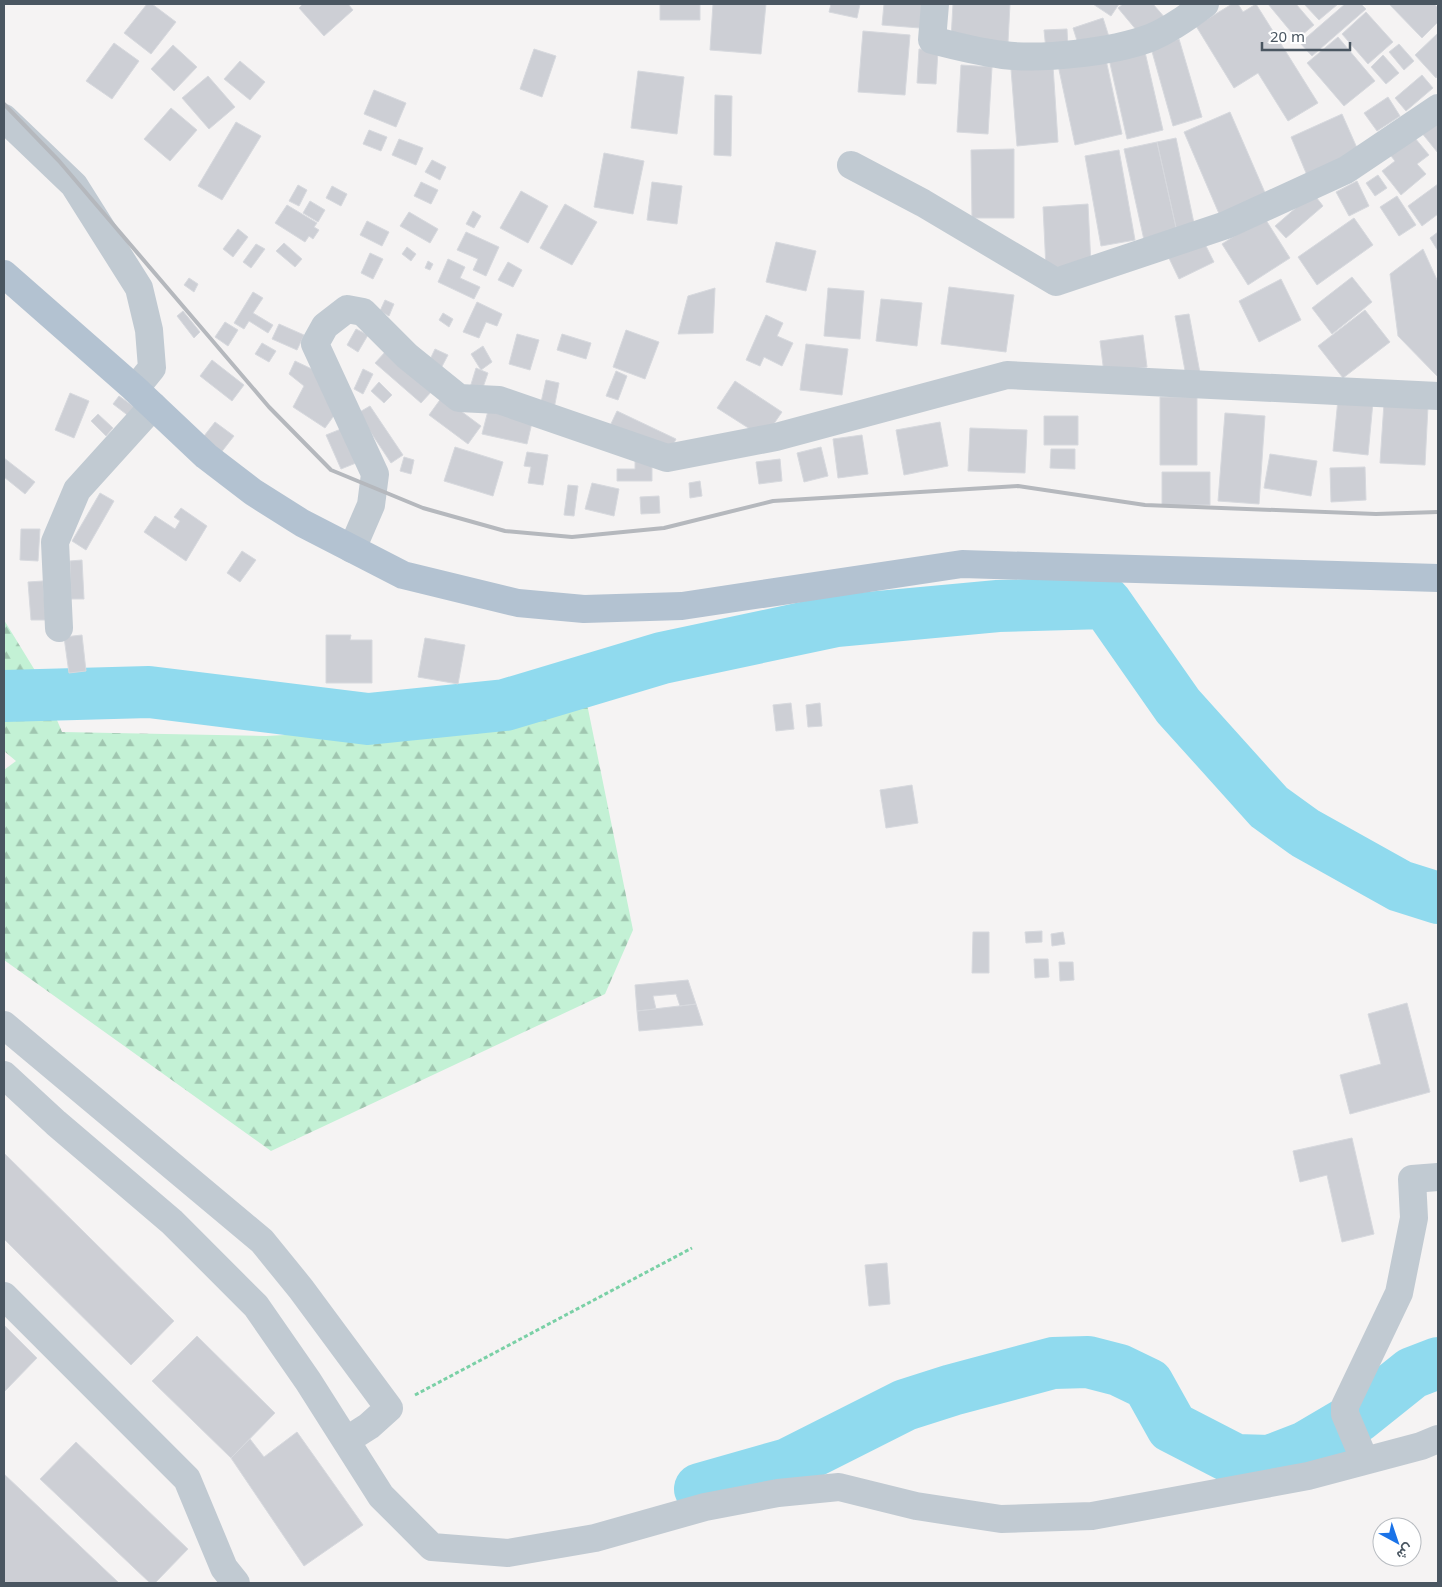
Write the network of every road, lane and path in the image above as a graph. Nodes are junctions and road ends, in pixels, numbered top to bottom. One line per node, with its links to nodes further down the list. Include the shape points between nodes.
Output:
1 (935, 4): 2 (street, via 932,40 1005,56 1074,53 1123,46 1180,23)
2 (1205, 4)
3 (1438, 108): 5 (street, via 1337,174 1226,225 1056,282 923,203)
4 (4, 118): 8 (street, via 74,185 139,288 149,330 152,368)
5 (851, 165)
6 (4, 274): 8 (main road)
7 (1438, 396): 9 (street, via 1007,375 776,437 667,458 499,400 460,398 407,356 363,312 347,309 325,326 316,344 375,474 371,504)
8 (144, 398): 9 (main road, via 206,456 253,492); 11 (street, via 77,490 55,542)
9 (352, 549): 10 (main road, via 403,575 518,603 584,609 682,606 962,564)
10 (1438, 578)
11 (59, 628)
12 (4, 1025): 17 (street, via 262,1241 302,1289)
13 (4, 1075): 17 (street, via 172,1222)
14 (1438, 1178): 19 (street, via 1412,1179 1414,1218 1399,1293 1344,1406)
15 (692, 1248): 17 (path)
16 (4, 1296): 20 (street, via 187,1479 224,1568)
17 (372, 1422): 19 (street, via 381,1496 432,1547 508,1553 595,1538 705,1508 778,1493 839,1487 916,1506 1001,1519 1092,1516 1308,1476)
18 (1438, 1439): 19 (street, via 1421,1446)
19 (1360, 1449)
20 (236, 1583)

